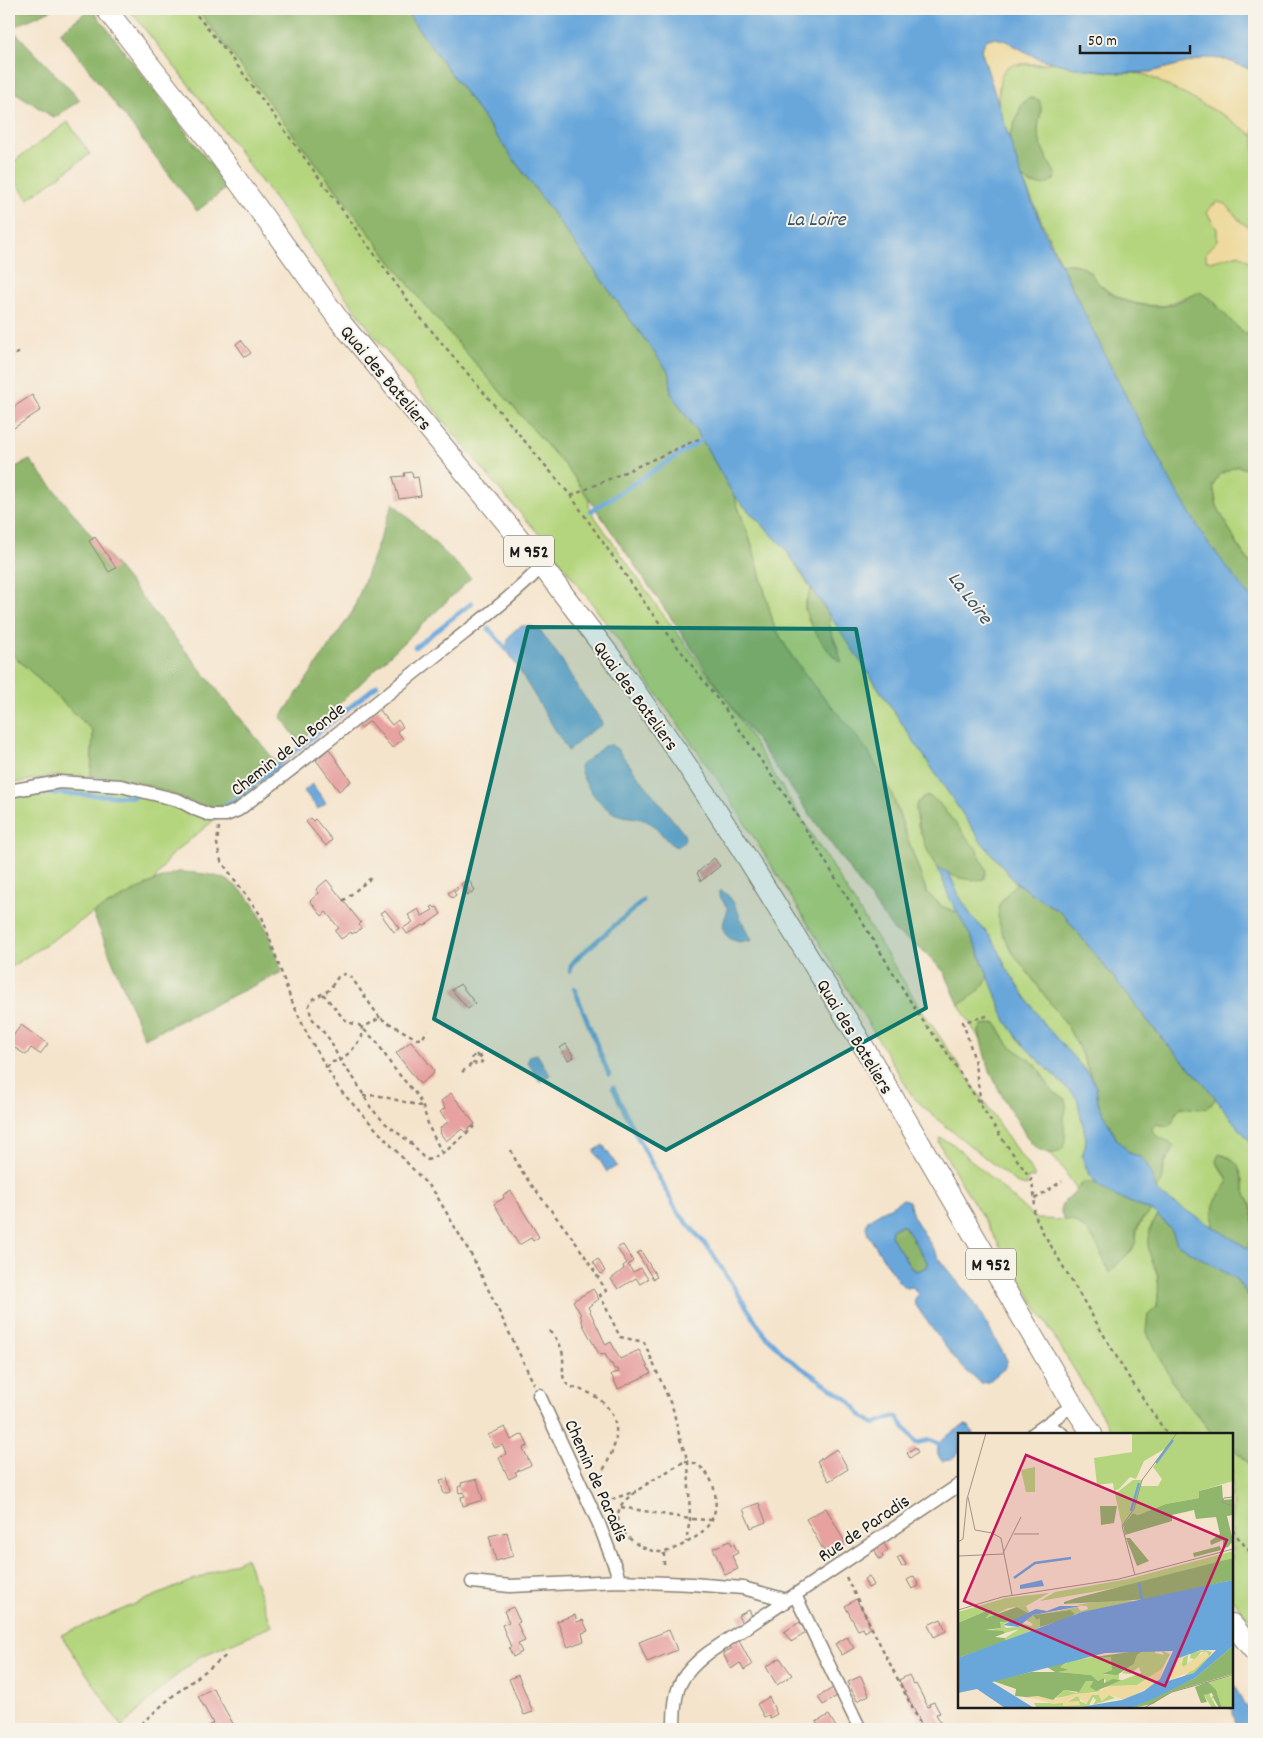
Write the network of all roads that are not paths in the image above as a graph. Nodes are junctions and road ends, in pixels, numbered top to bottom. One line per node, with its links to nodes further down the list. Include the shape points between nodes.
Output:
1 (106, 9): 2 (main road, Quai des Bateliers / M 952, via 203,133 339,320)
2 (542, 566): 3 (street, Chemin de la Bonde, via 516,591 286,774 230,814 210,815 178,800 121,786 59,782); 5 (main road, Quai des Bateliers / M 952, via 620,668 746,856 858,1037)
3 (9, 791)
4 (539, 1395): 11 (street, Chemin de Paradis, via 599,1524)
5 (1073, 1405): 6 (street); 9 (main road, Quai des Bateliers / M 952)
6 (1047, 1424): 7 (street); 8 (street)
7 (1034, 1433)
8 (1060, 1433)
9 (1091, 1433)
10 (958, 1486): 13 (street, Rue de Paradis)
11 (618, 1581): 12 (street, via 510,1586); 13 (street, via 743,1588)
12 (472, 1582)
13 (791, 1598): 16 (street, Rue de Paradis, via 692,1665 684,1676 674,1703); 17 (street)
14 (1233, 1625): 15 (main road)
15 (1254, 1651)
16 (674, 1729)
17 (860, 1729)

